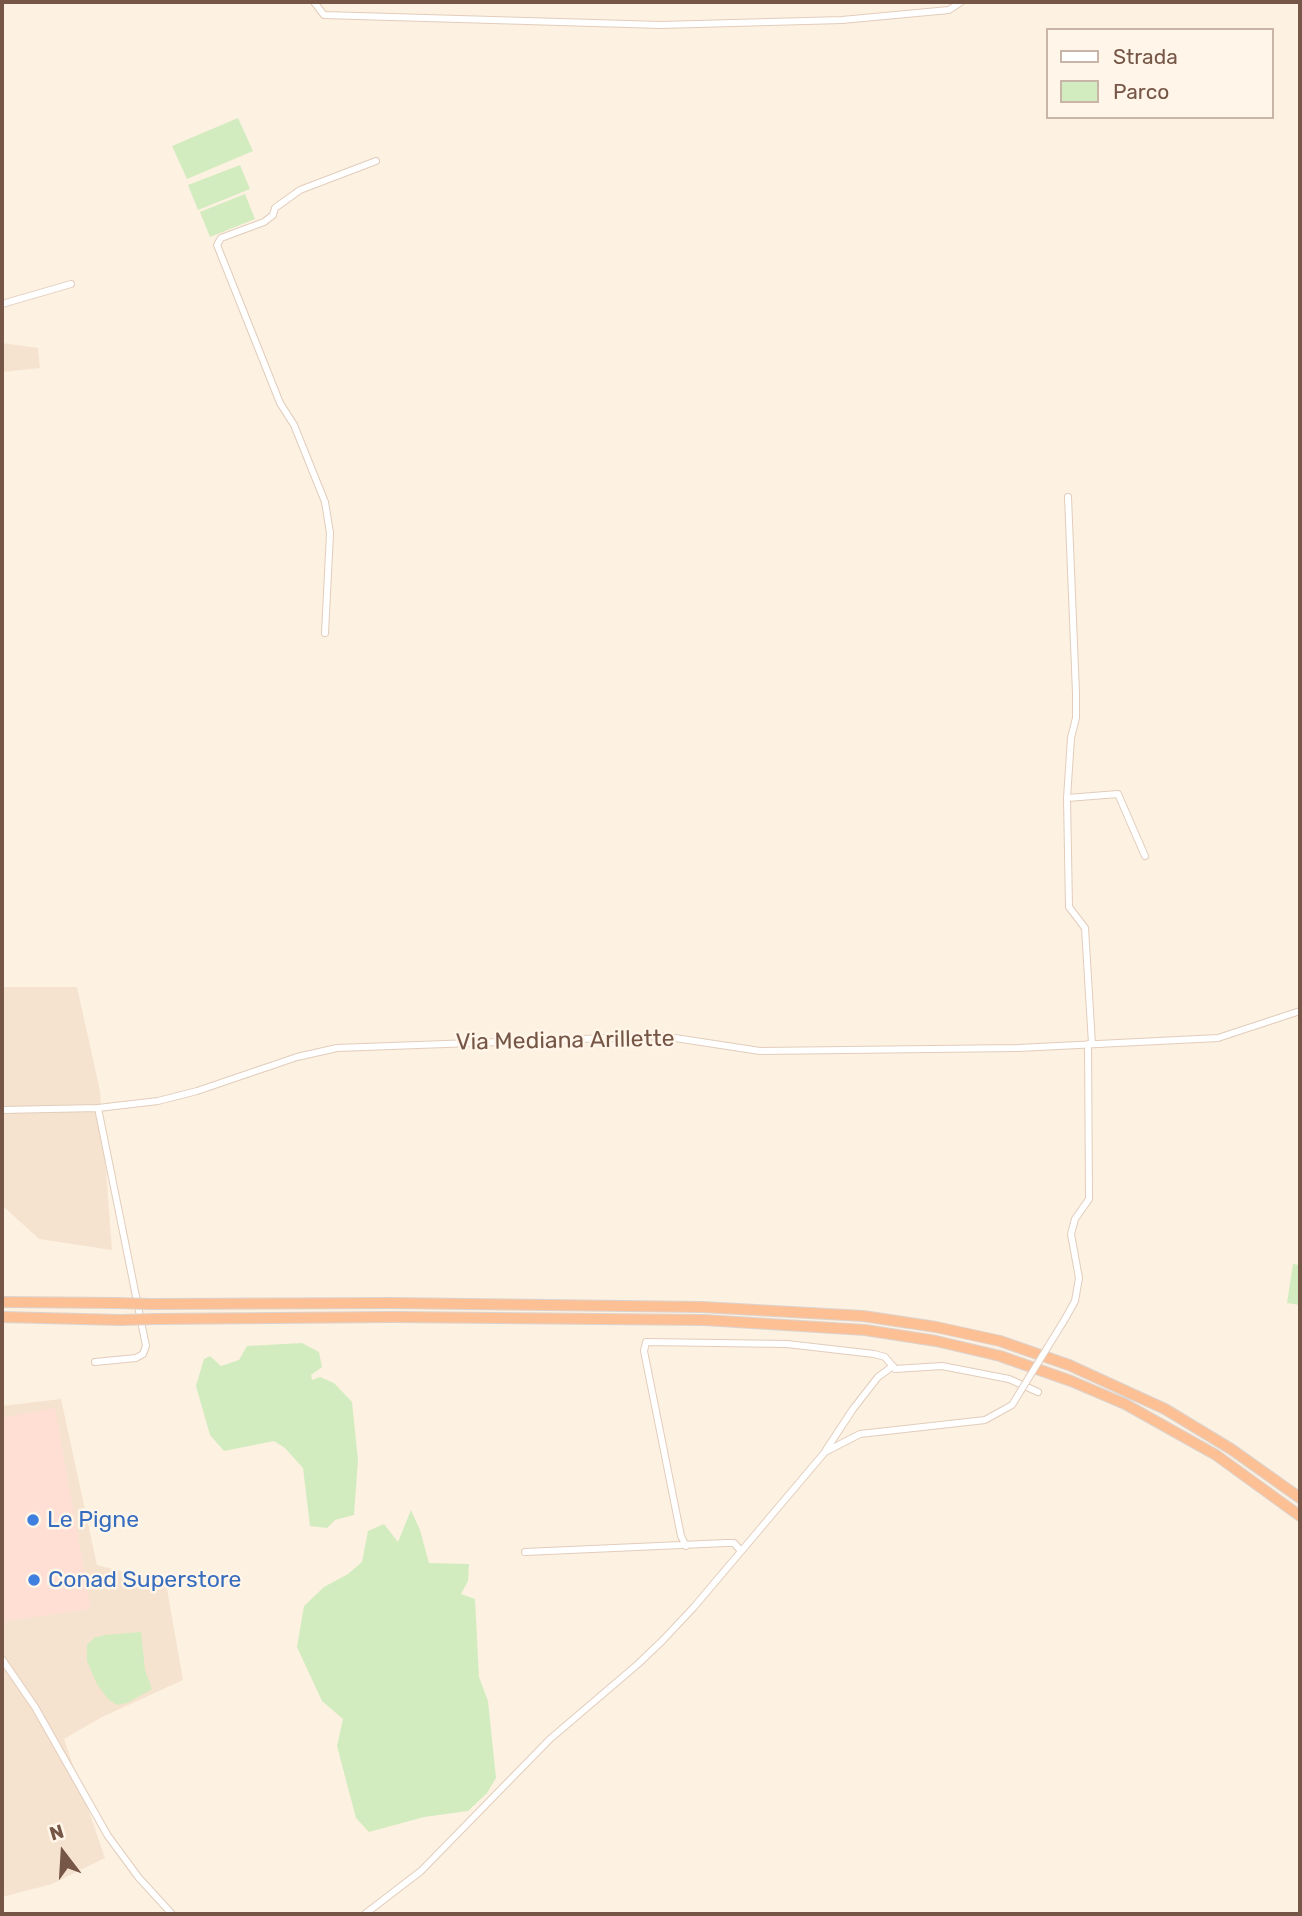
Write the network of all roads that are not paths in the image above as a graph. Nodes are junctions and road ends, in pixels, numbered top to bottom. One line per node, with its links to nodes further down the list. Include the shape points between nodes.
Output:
1 (314, 2): 2 (street, via 324,15 661,25 842,20 949,10)
2 (961, 2)
3 (376, 162): 7 (street, via 300,190 264,222 221,239 217,245 325,502 330,533)
4 (71, 284): 5 (street)
5 (2, 304)
6 (1068, 497): 8 (street, via 1076,705)
7 (325, 633)
8 (1067, 798): 9 (street, via 1118,794); 11 (street, via 1069,907 1085,928)
9 (1145, 856)
10 (1300, 1011): 11 (street, Via Mediana Arillette, via 1218,1038)
11 (1090, 1044): 12 (street, Via Mediana Arillette, via 761,1051 662,1036 337,1048 297,1056 179,1097); 19 (street, bridge, via 1089,1199 1075,1219 1072,1234 1079,1278 1075,1301 1012,1405 985,1420 860,1434)
12 (98, 1108): 13 (street, Via Mediana Arillette); 16 (street, via 146,1346 136,1358)
13 (2, 1110)
14 (2, 1302): 20 (highway, bridge, via 702,1307 863,1316 936,1327 1000,1341 1069,1365 1165,1409)
15 (2, 1317): 21 (highway, bridge, via 704,1320 865,1330 1000,1356 1125,1404 1216,1455)
16 (95, 1362)
17 (893, 1366): 18 (street, via 943,1366 1009,1379); 19 (street, via 878,1377); 22 (street, via 874,1354 813,1347 646,1342 646,1363)
18 (1038, 1392)
19 (825, 1452): 23 (street)
20 (1300, 1498)
21 (1300, 1516)
22 (686, 1546): 23 (street, via 734,1543); 24 (street)
23 (741, 1551): 27 (street, via 638,1664 550,1739 421,1871)
24 (525, 1552)
25 (2, 1659): 26 (street, via 35,1707 108,1836)
26 (172, 1914)
27 (365, 1914)

